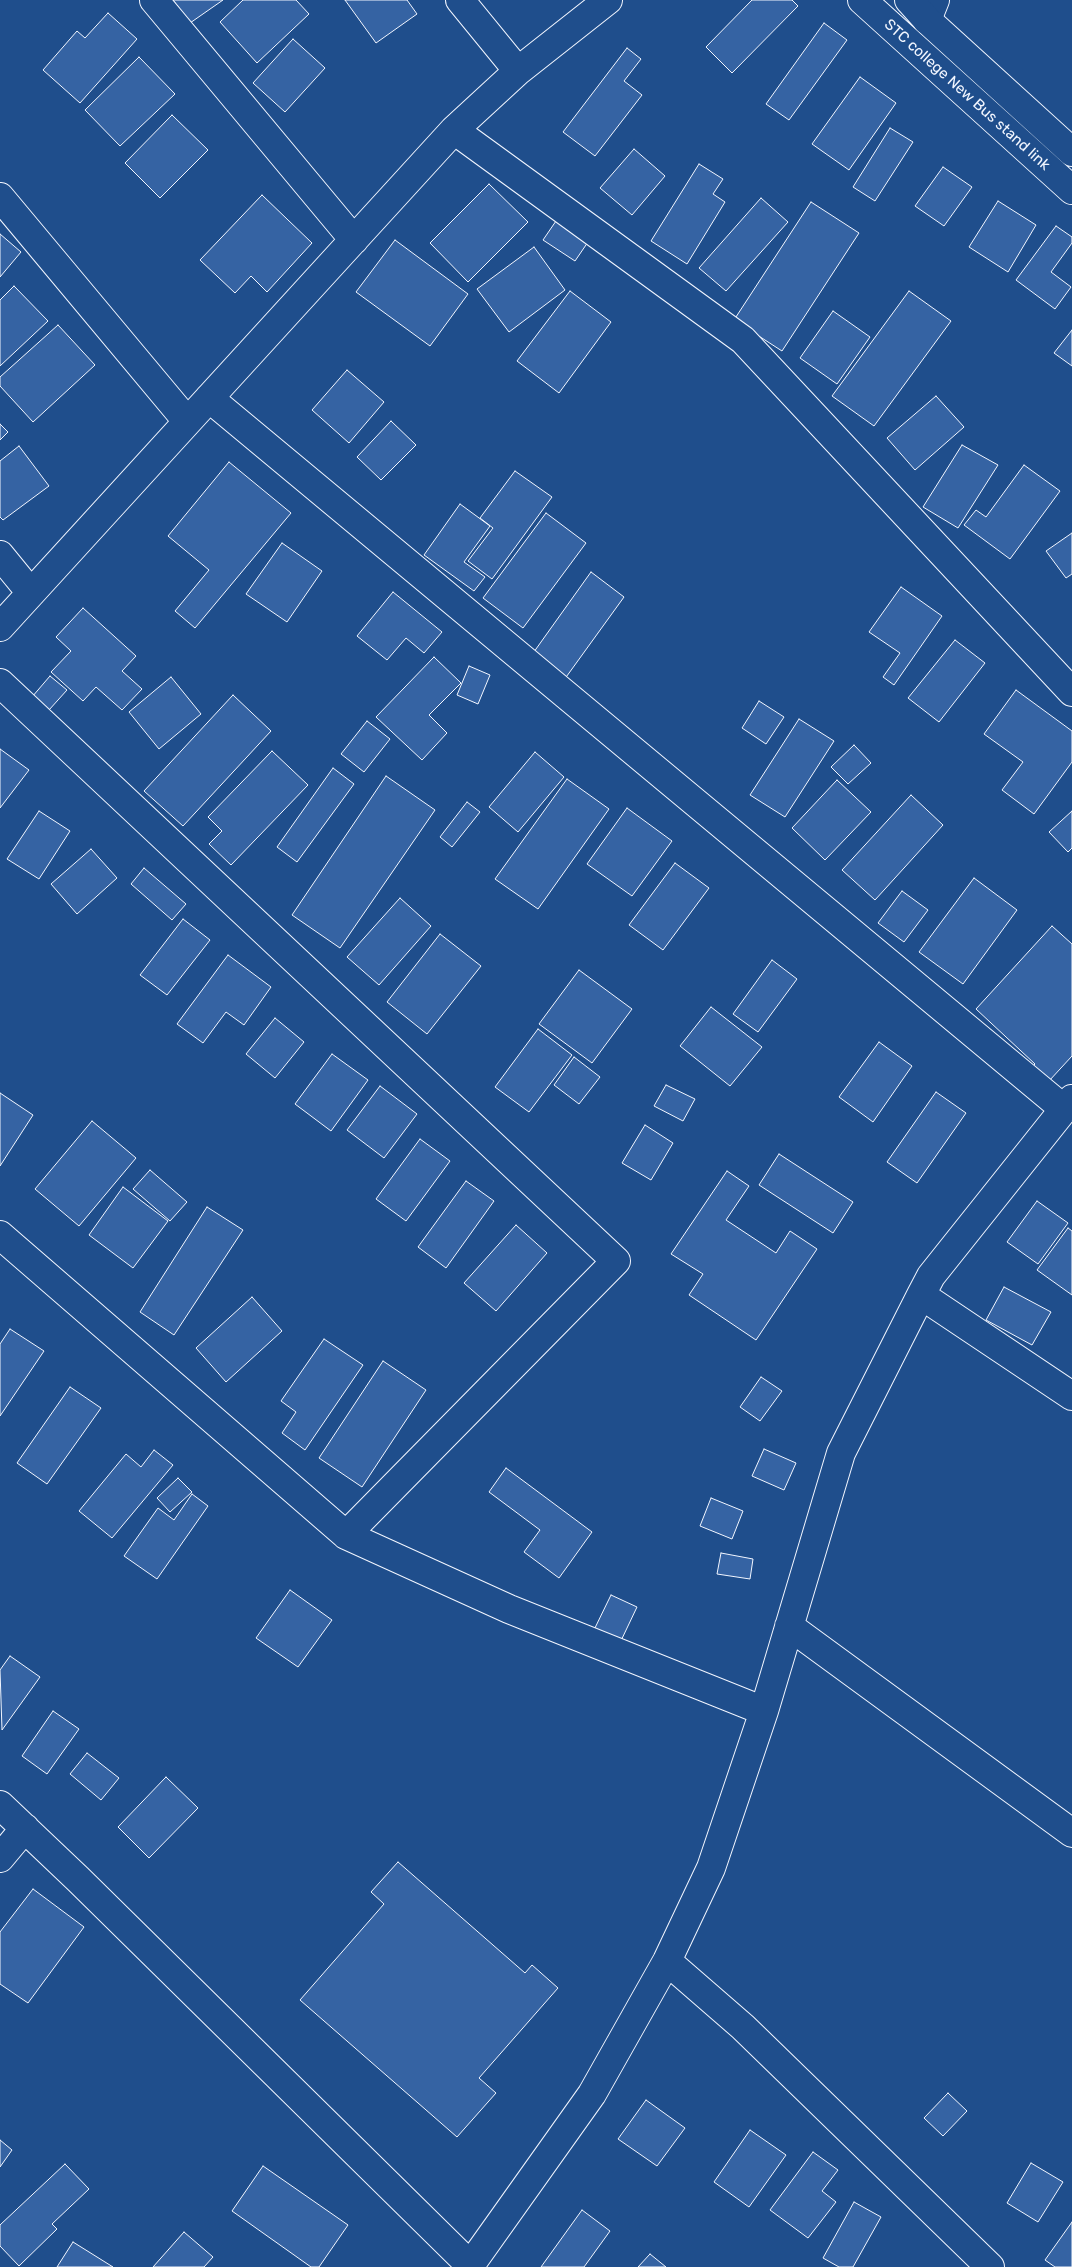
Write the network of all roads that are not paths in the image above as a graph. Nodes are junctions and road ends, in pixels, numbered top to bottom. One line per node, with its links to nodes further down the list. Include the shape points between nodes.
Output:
1 (154, 0): 12 (street)
2 (460, 0): 7 (street)
3 (608, 0): 7 (street)
4 (862, 0): 10 (street, STC college New Bus stand link)
5 (909, 0): 6 (street)
6 (931, 10): 9 (street)
7 (518, 71): 8 (street)
8 (454, 130): 12 (street); 19 (street, via 743,340)
9 (1072, 152)
10 (1072, 190)
11 (0, 197): 14 (street)
12 (354, 240): 13 (street)
13 (209, 398): 14 (street); 20 (street)
14 (188, 421): 16 (street)
15 (0, 555): 16 (street)
16 (31, 592): 17 (street)
17 (0, 626)
18 (0, 683): 24 (street, via 616,1261)
19 (1072, 692)
20 (1068, 1104): 22 (street, via 931,1276)
21 (0, 1235): 24 (street)
22 (921, 1295): 23 (street); 25 (street, via 841,1452)
23 (1072, 1396)
24 (346, 1535): 26 (street, via 509,1609)
25 (789, 1626): 26 (street); 29 (street)
26 (764, 1711): 31 (street, via 711,1868)
27 (0, 1805): 28 (street)
28 (25, 1828): 30 (street); 32 (street)
29 (1072, 1833)
30 (0, 1858)
31 (667, 1962): 32 (street, via 592,2094); 33 (street, via 743,2027)
32 (470, 2266)
33 (990, 2267)

